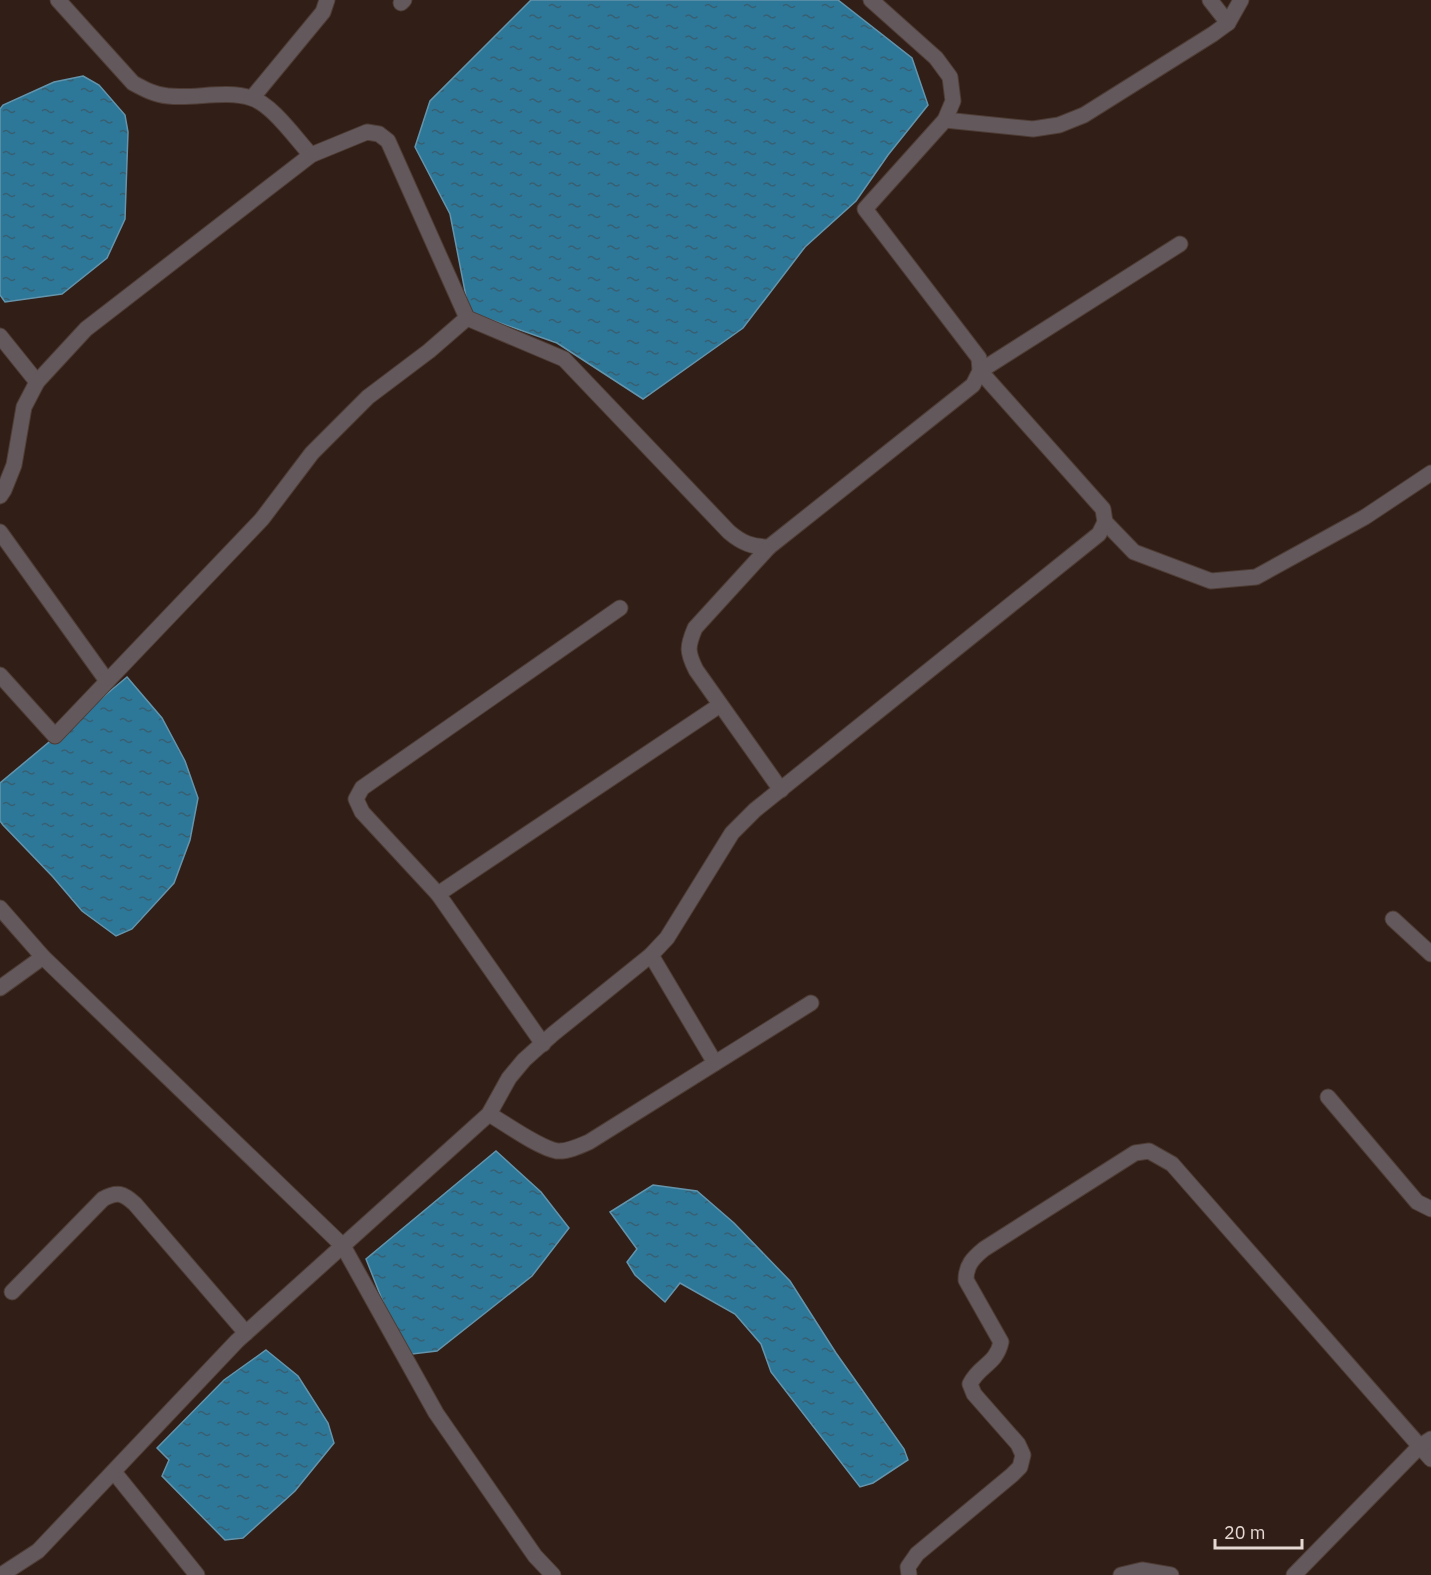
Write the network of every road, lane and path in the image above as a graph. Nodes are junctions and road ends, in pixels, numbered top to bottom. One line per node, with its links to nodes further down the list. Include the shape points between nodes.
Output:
1 (58, 0): 7 (street, via 133,83 148,91 166,96)
2 (327, 0): 7 (street, via 323,12)
3 (871, 0): 8 (street, via 936,58 950,77 953,101)
4 (1210, 0): 6 (street)
5 (1241, 0): 6 (street)
6 (1228, 23): 8 (street, via 1084,115 1059,125 1033,129)
7 (252, 98): 9 (street, via 270,109)
8 (945, 120): 13 (street, via 865,209 979,358)
9 (311, 155): 11 (street, via 367,132 388,141); 14 (street, via 86,329)
10 (1180, 244): 13 (street)
11 (467, 318): 19 (street, via 564,359 729,532 754,547); 22 (street, via 368,397 312,453 262,519)
12 (0, 336): 14 (street)
13 (980, 371): 17 (street, via 1103,509); 19 (street, via 973,385)
14 (37, 382): 16 (street, via 24,407 14,465)
15 (1431, 473): 17 (street, via 1365,517 1256,578 1211,580 1134,552)
16 (0, 496)
17 (1105, 522): 24 (street, via 1099,534)
18 (0, 532): 22 (street)
19 (769, 547): 23 (street, via 695,628 688,645 689,657)
20 (620, 608): 25 (street, via 362,788 356,799 362,812)
21 (1, 677): 22 (street, via 55,736)
22 (107, 681)
23 (720, 705): 24 (street); 25 (street)
24 (781, 790): 29 (street, via 732,833 673,928)
25 (438, 894): 33 (street)
26 (0, 908): 30 (street)
27 (1393, 919): 28 (street)
28 (1431, 954)
29 (651, 955): 33 (street); 34 (street)
30 (43, 957): 31 (street); 38 (street)
31 (0, 987)
32 (811, 1002): 34 (street)
33 (543, 1044): 36 (street, via 509,1078)
34 (715, 1063): 36 (street, via 589,1142 573,1148 546,1148)
35 (1328, 1097): 37 (street, via 1417,1202)
36 (489, 1114): 38 (street)
37 (1431, 1209)
38 (343, 1246): 40 (street); 46 (street, via 436,1413 535,1556)
39 (12, 1292): 40 (street, via 102,1199 112,1194 125,1196)
40 (246, 1333): 43 (street)
41 (1425, 1442): 42 (street); 47 (street, via 1172,1164 1149,1151 1135,1153 984,1249 966,1269 966,1280 1001,1342 998,1354 975,1372 970,1384 1023,1455 1020,1467 916,1554 908,1567); 50 (street)
42 (1431, 1459)
43 (114, 1472): 44 (street, via 38,1551); 45 (street)
44 (1, 1575)
45 (197, 1575)
46 (553, 1575)
47 (909, 1575)
48 (1121, 1575): 49 (street, via 1142,1570)
49 (1171, 1575)
50 (1294, 1575)

